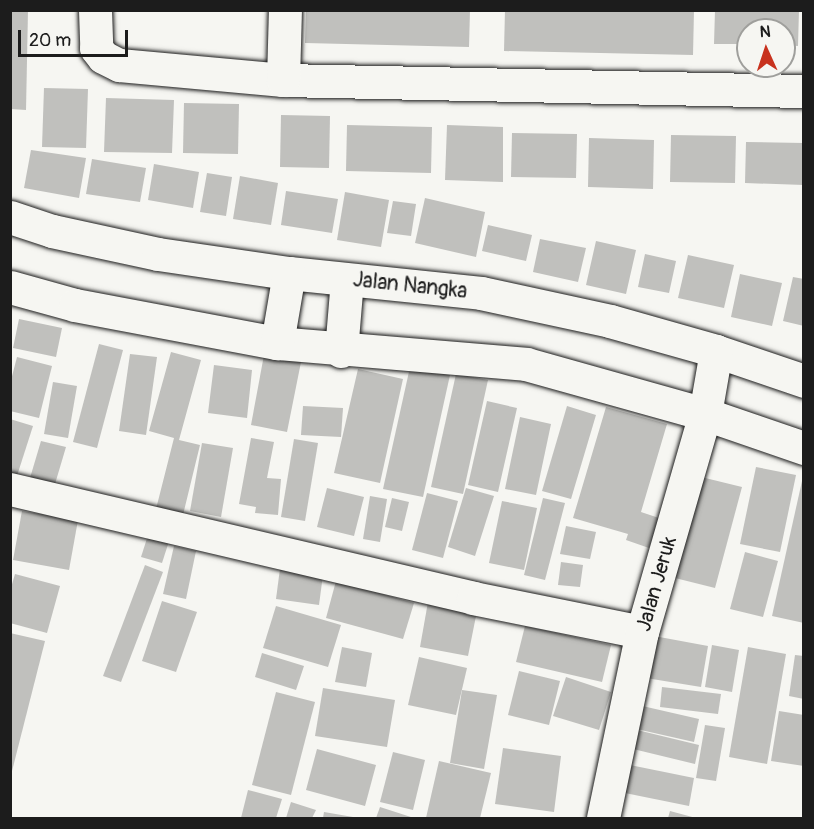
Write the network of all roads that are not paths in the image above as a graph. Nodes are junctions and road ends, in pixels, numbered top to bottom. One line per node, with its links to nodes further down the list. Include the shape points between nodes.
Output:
1 (95, 10): 3 (street, via 96,48 103,57 119,65)
2 (285, 10): 3 (street)
3 (283, 80): 4 (street)
4 (804, 91)
5 (10, 217): 6 (street, Jalan Nangka, via 52,231 158,254)
6 (289, 276): 7 (street, Jalan Nangka); 9 (street)
7 (346, 283): 10 (street); 11 (street, Jalan Nangka, via 481,293 610,321)
8 (10, 288): 9 (street, via 75,305)
9 (278, 337): 10 (street)
10 (341, 344): 13 (street, via 526,364)
11 (715, 354): 12 (street, Jalan Nangka); 13 (street, Jalan Jeruk)
12 (804, 381)
13 (706, 410): 14 (street); 16 (street, Jalan Jeruk)
14 (804, 448)
15 (10, 489): 16 (street, via 473,598)
16 (642, 632): 17 (street, Jalan Jeruk)
17 (603, 819)

